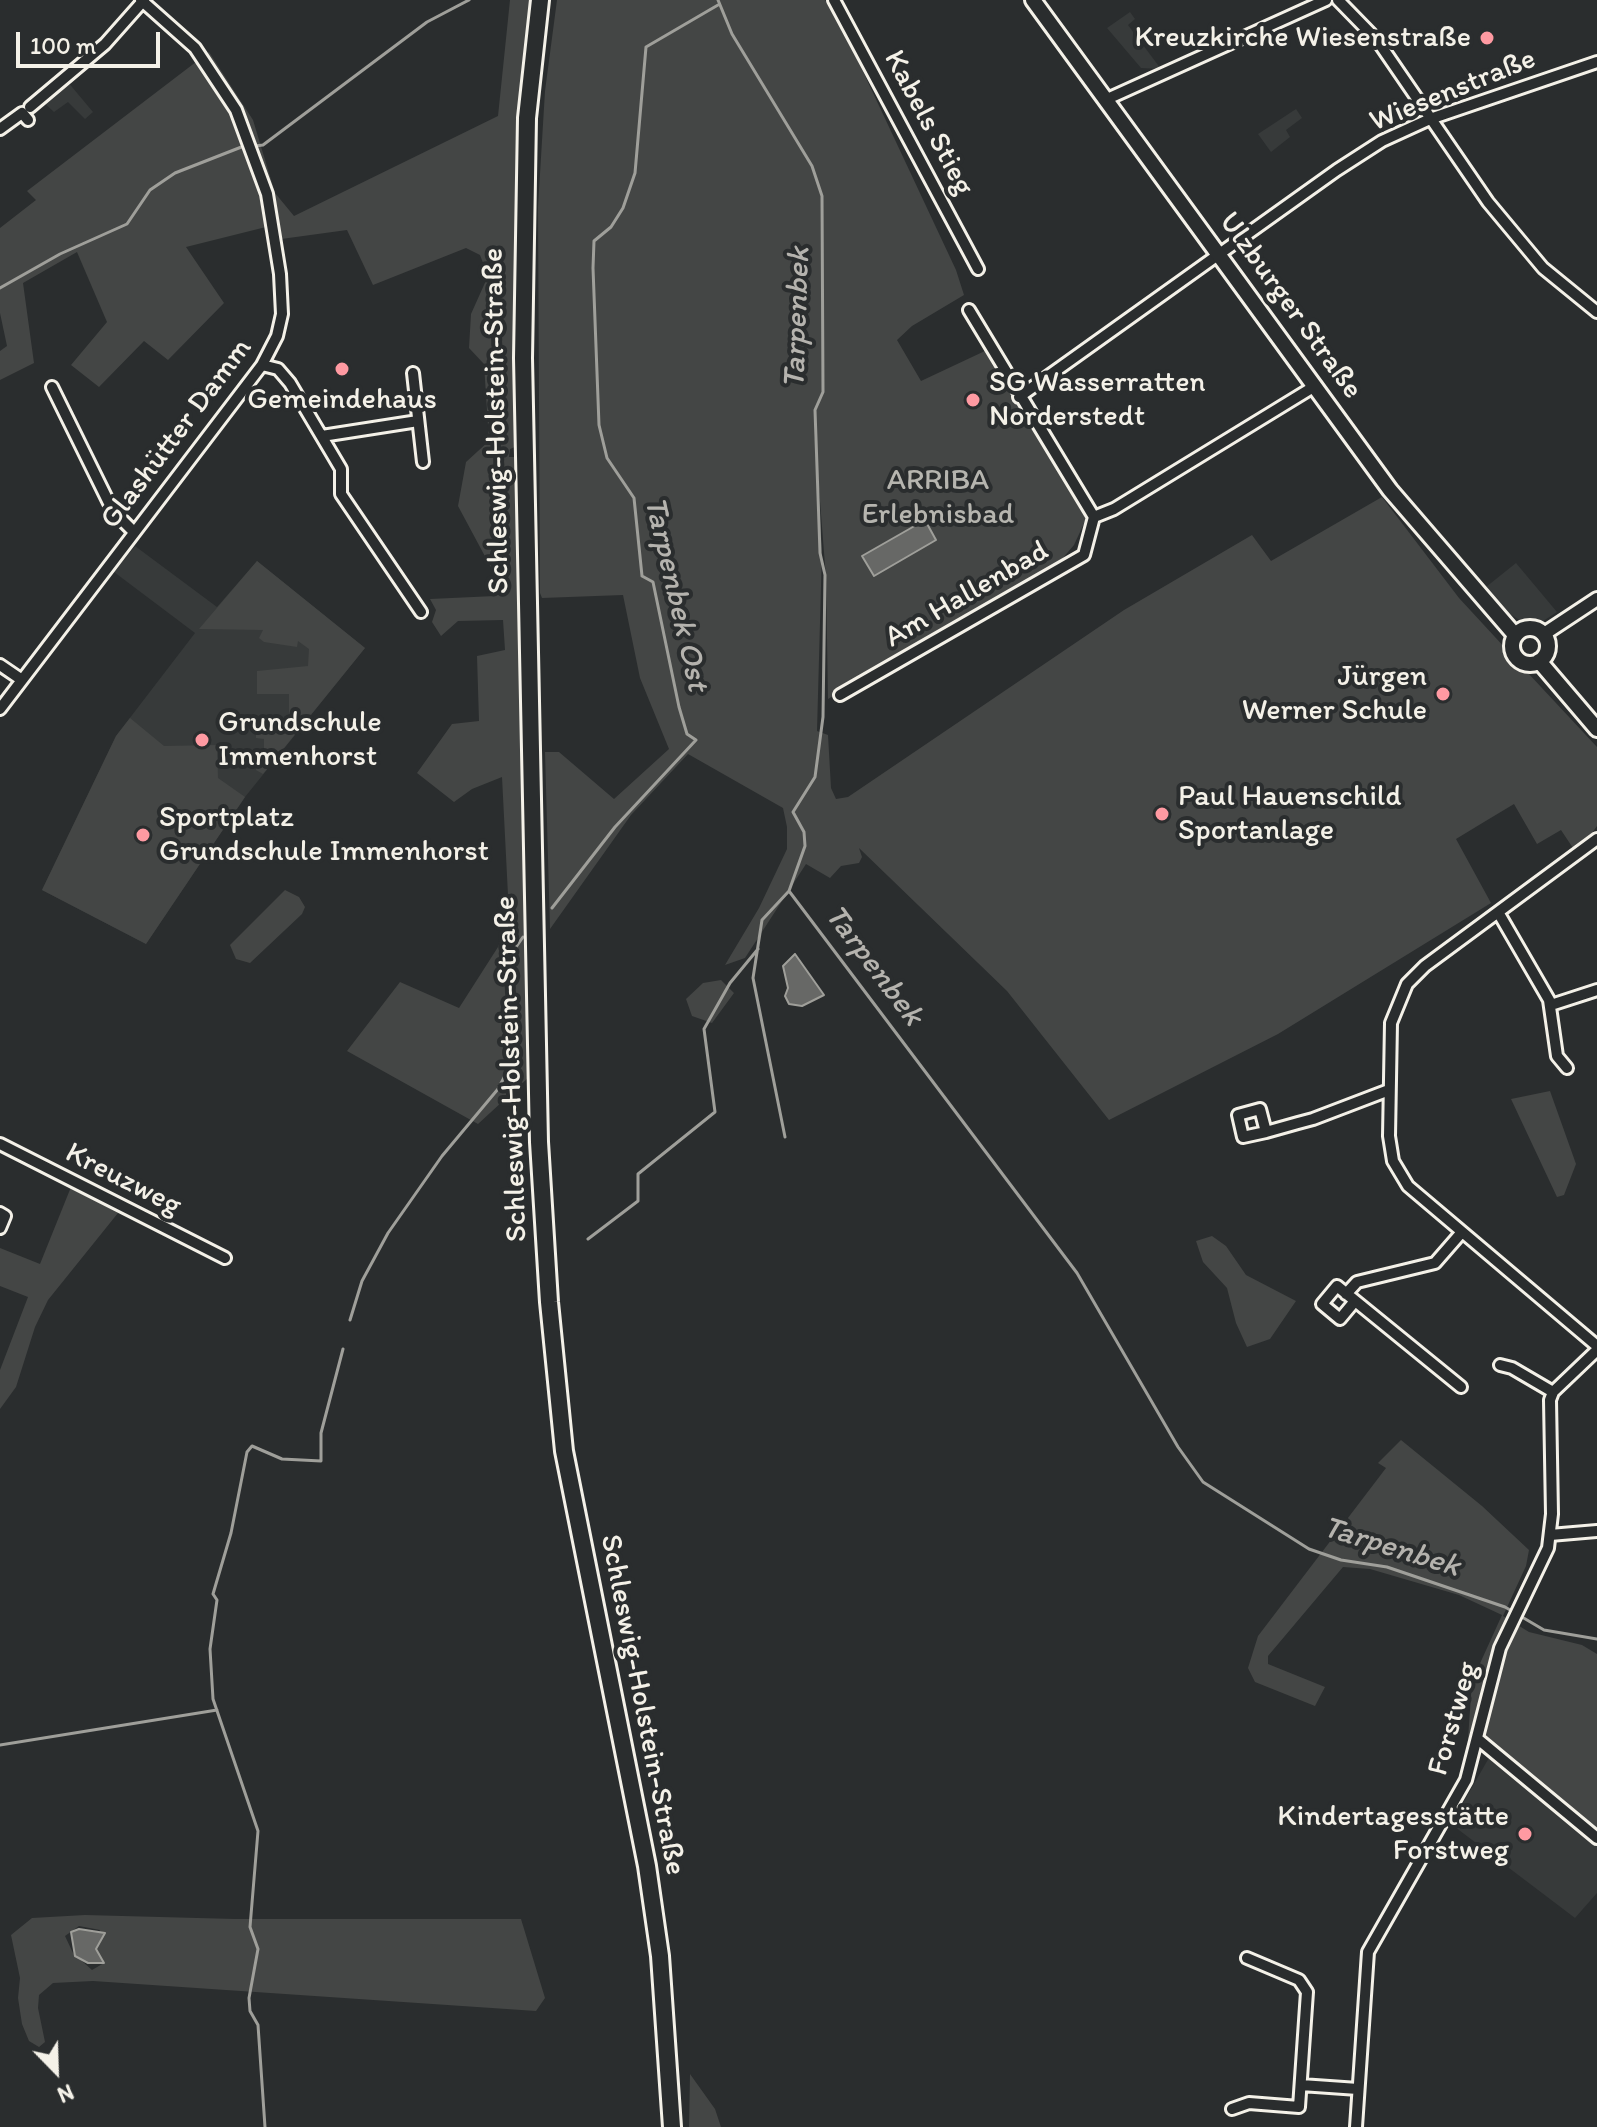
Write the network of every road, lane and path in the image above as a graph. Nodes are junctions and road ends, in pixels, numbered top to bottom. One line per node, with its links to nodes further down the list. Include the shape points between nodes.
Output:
1 (540, 0): 61 (main road, Schleswig-Holstein-Straße, via 526,133 523,358 539,1142 564,1451 647,1866 660,1956)
2 (834, 0): 14 (street, Kabels Stieg)
3 (1033, 0): 8 (main road, Ulzburger Straße)
4 (1326, 0): 8 (street)
5 (1338, 0): 10 (street, via 1377,40)
6 (143, 1): 9 (street, via 105,44); 17 (street, Glashütter Damm, via 195,48 236,110 253,150 267,194 281,287 278,331)
7 (1597, 62): 10 (street, Wiesenstraße)
8 (1105, 100): 13 (main road, Ulzburger Straße)
9 (30, 107)
10 (1430, 119): 13 (street, Wiesenstraße, via 1382,141); 16 (street, via 1543,268)
11 (28, 120): 12 (street, via 22,113)
12 (0, 129)
13 (1219, 254): 19 (main road, Ulzburger Straße); 21 (street, Wiesenstraße)
14 (978, 269)
15 (969, 310): 21 (street)
16 (1597, 312)
17 (262, 365): 23 (street, via 278,369); 26 (street, Glashütter Damm)
18 (413, 373): 22 (street)
19 (1315, 386): 25 (street); 30 (main road, Ulzburger Straße, via 1390,490)
20 (52, 387): 26 (street, via 113,511)
21 (1019, 397): 25 (street)
22 (418, 421): 23 (street); 24 (street)
23 (322, 436): 28 (street, via 341,469 341,494)
24 (423, 462)
25 (1094, 517): 34 (street, Am Hallenbad, via 1084,555)
26 (133, 531): 33 (street, Glashütter Damm)
27 (1597, 599): 29 (street)
28 (421, 612)
29 (1544, 634): 30 (main road, via 1530,628); 31 (main road, via 1548,647)
30 (1515, 635): 31 (main road, Ulzburger Straße, via 1512,649 1517,658)
31 (1539, 661): 36 (main road, Ulzburger Straße)
32 (0, 665): 33 (street)
33 (22, 680): 35 (street, Glashütter Damm)
34 (840, 695)
35 (0, 709)
36 (1597, 729)
37 (1597, 839): 38 (street)
38 (1498, 912): 40 (street); 42 (street, via 1425,966 1403,989 1391,1023)
39 (1597, 990): 40 (street)
40 (1551, 1005): 41 (street, via 1557,1056)
41 (1567, 1068)
42 (1389, 1090): 43 (street); 47 (street, via 1389,1141 1396,1169 1411,1189)
43 (1266, 1132)
44 (0, 1144): 48 (street, Kreuzweg)
45 (0, 1213): 46 (street, via 5,1216)
46 (0, 1228)
47 (1462, 1232): 49 (street); 51 (street, via 1435,1263 1357,1282 1350,1297)
48 (225, 1258)
49 (1597, 1348): 52 (street)
50 (1500, 1365): 52 (street)
51 (1461, 1387)
52 (1553, 1392): 54 (street, Forstweg)
53 (1597, 1531): 54 (street)
54 (1550, 1535): 55 (street, Forstweg, via 1544,1562 1500,1648)
55 (1479, 1740): 56 (street); 59 (street, Forstweg, via 1466,1780 1368,1952)
56 (1597, 1838)
57 (1247, 1958): 58 (street, via 1299,1980 1307,1992)
58 (1301, 2085): 59 (street); 60 (street, via 1299,2107 1249,2103)
59 (1358, 2089): 62 (street)
60 (1232, 2109)
61 (672, 2127)
62 (1356, 2127)

